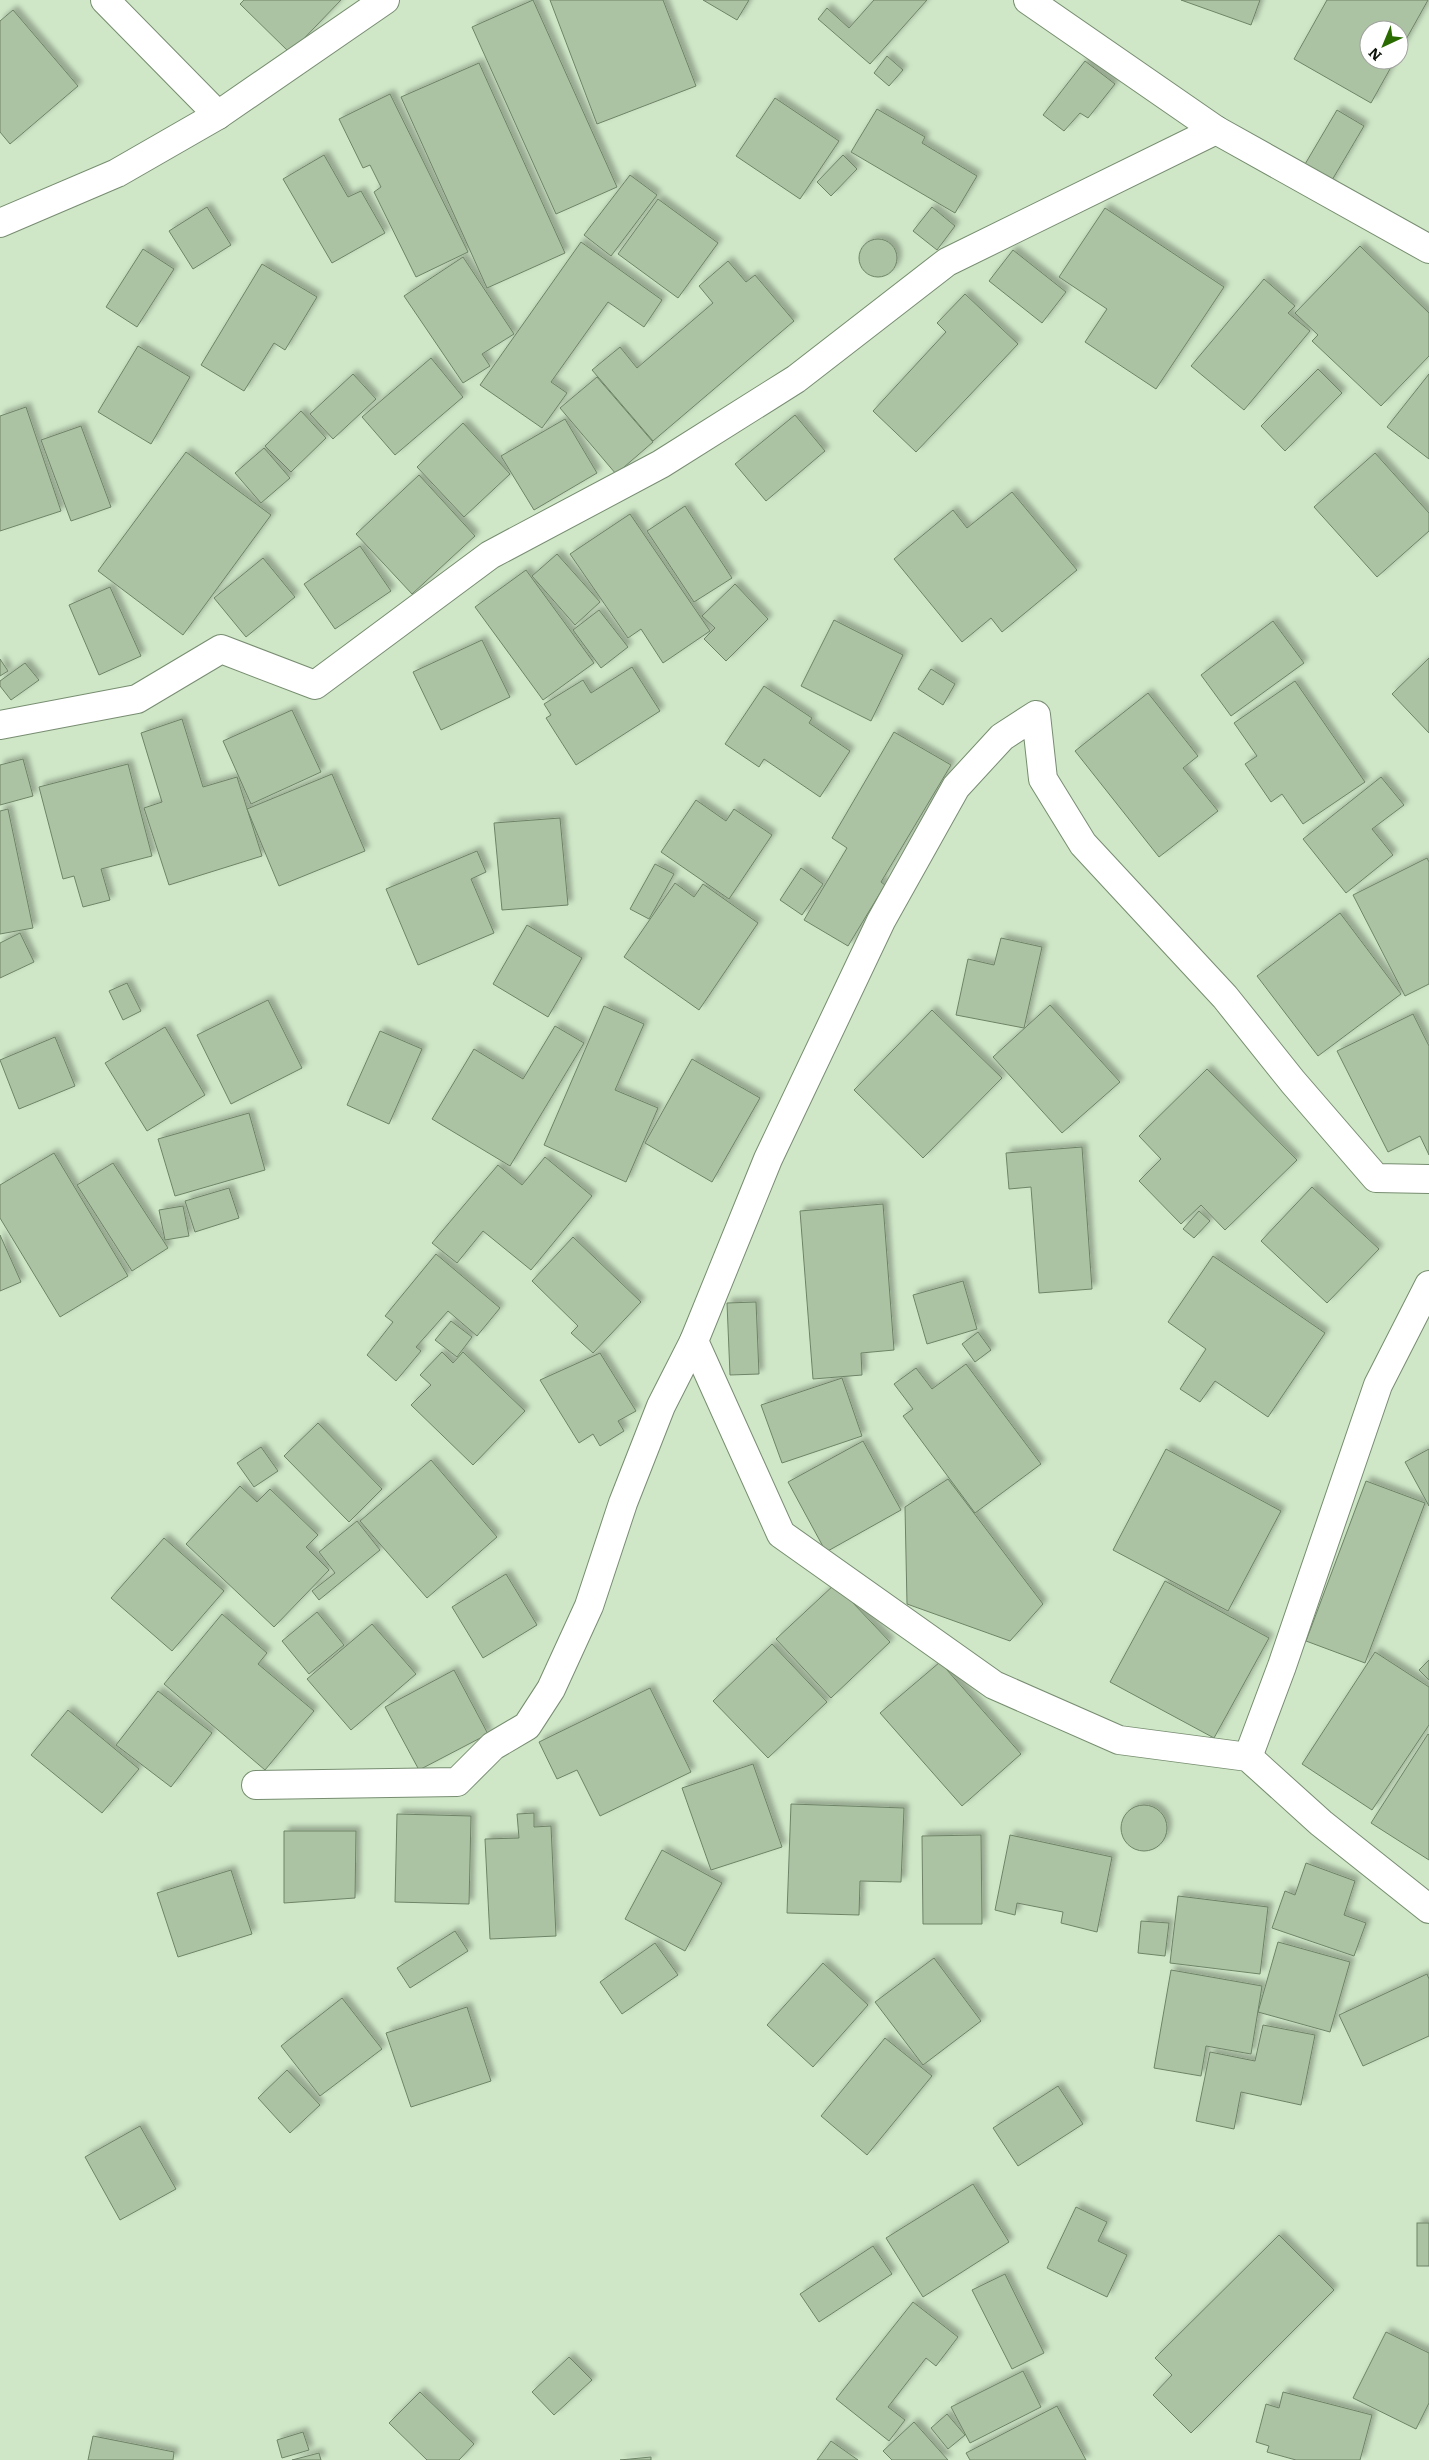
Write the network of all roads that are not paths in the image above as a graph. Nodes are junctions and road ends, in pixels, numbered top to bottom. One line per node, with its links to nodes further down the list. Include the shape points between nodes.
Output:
1 (105, 0): 4 (street)
2 (385, 0): 4 (street)
3 (1028, 0): 5 (street)
4 (218, 115): 6 (street, via 117,173)
5 (1216, 130): 7 (street); 8 (street, via 947,262 796,379 661,464 490,555 315,685 221,649 137,700)
6 (0, 223)
7 (1429, 248)
8 (0, 725)
9 (1429, 1178): 11 (street, via 1376,1178 1225,997 1084,844 1043,779 1036,715 1002,737 956,787 880,921 768,1159)
10 (1429, 1285): 12 (street, via 1378,1385)
11 (694, 1341): 12 (street, via 781,1534 994,1685 1119,1740); 13 (street, via 661,1406 623,1503 589,1606 551,1689 527,1726 493,1746 457,1782)
12 (1248, 1757): 14 (street, via 1321,1823)
13 (256, 1785)
14 (1429, 1909)

